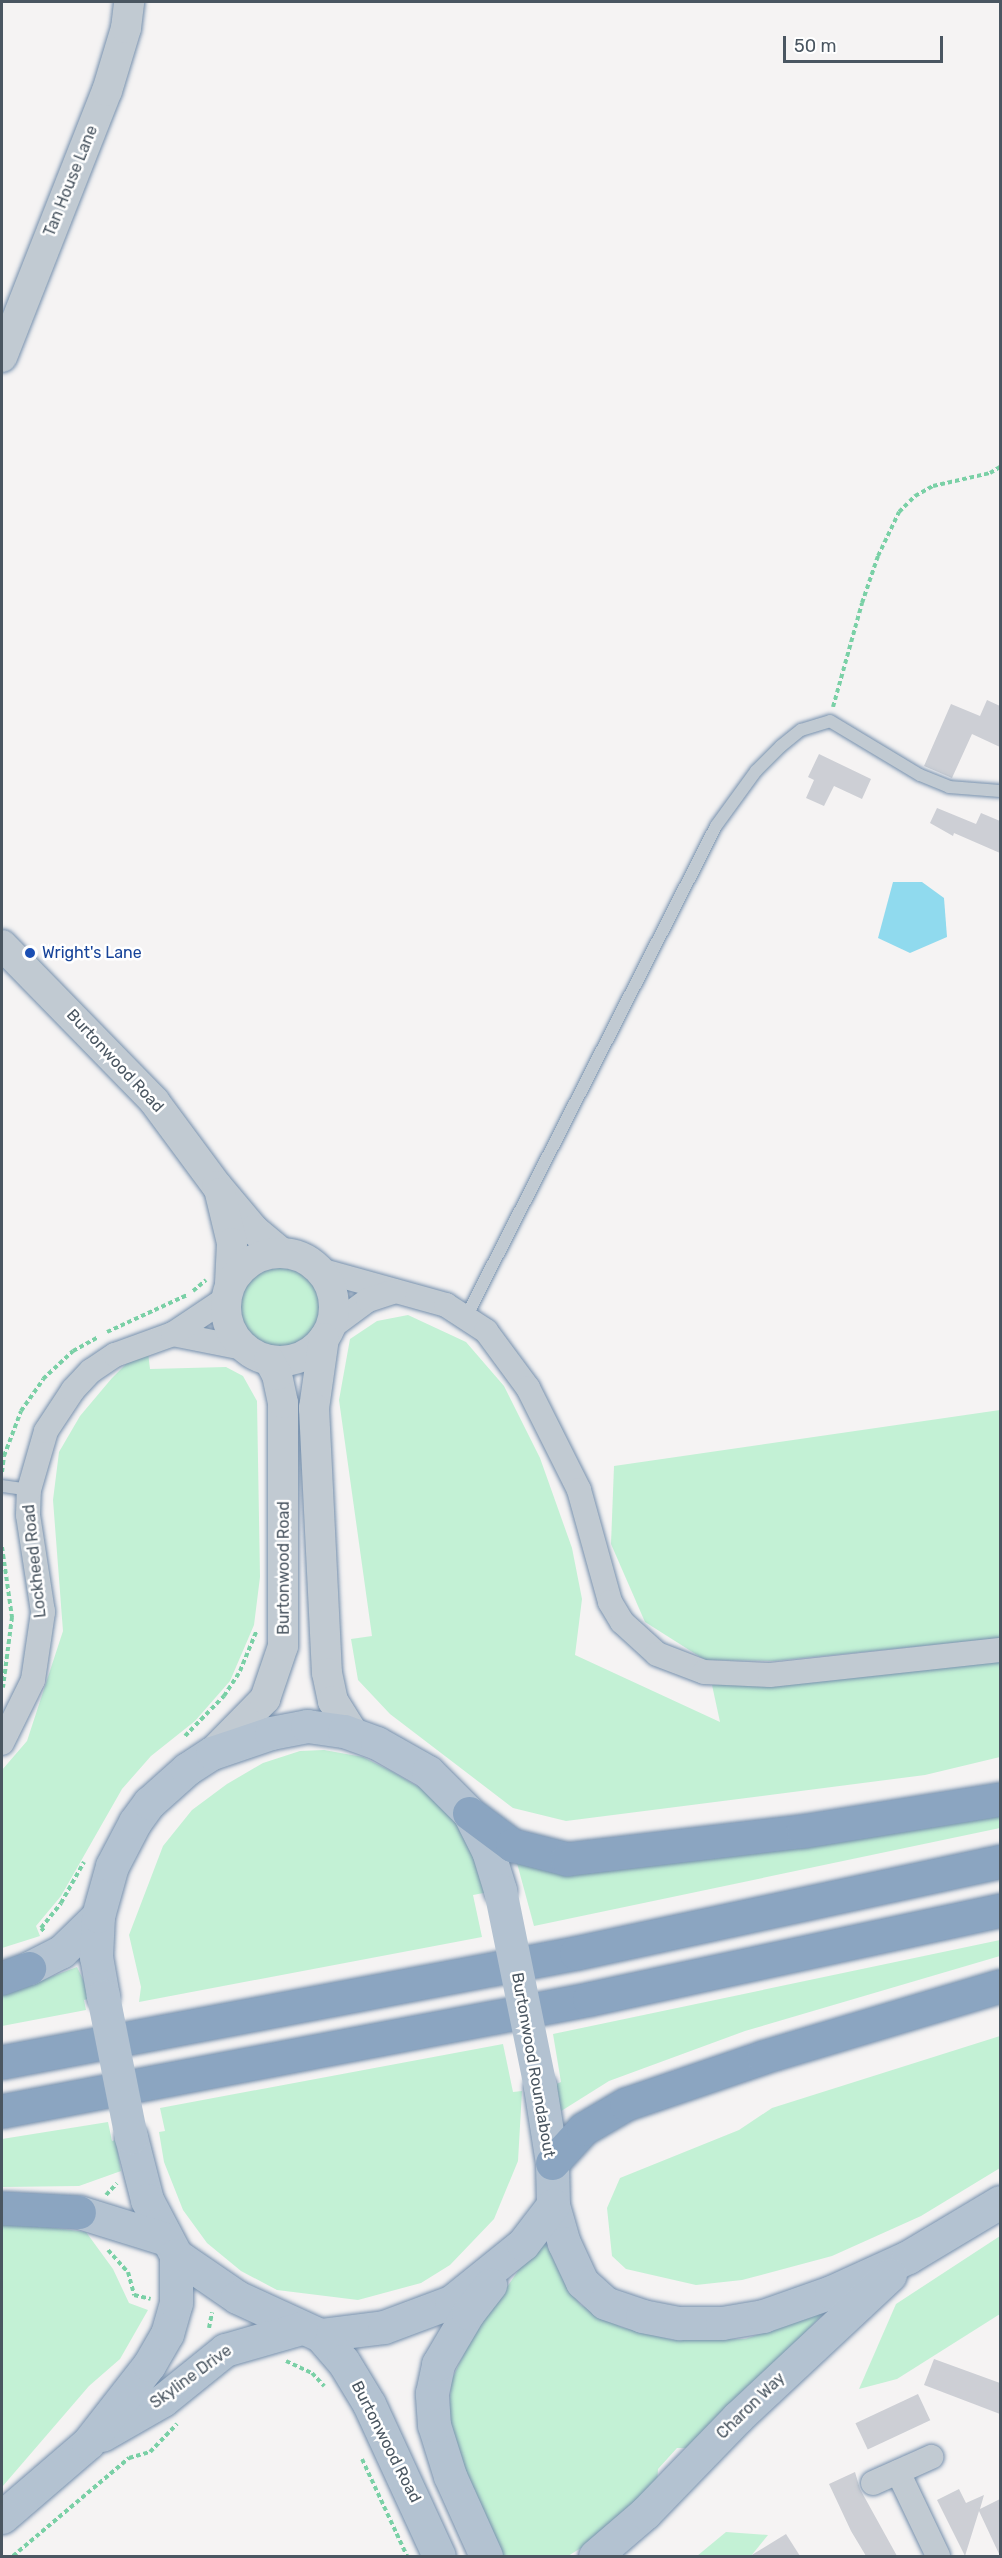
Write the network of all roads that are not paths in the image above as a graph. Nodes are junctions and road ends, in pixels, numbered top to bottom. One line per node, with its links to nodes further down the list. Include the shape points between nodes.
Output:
1 (129, 2): 2 (street, Tan House Lane, via 126,28 107,91)
2 (2, 357)
3 (1000, 791): 10 (lane, via 949,787 920,775 830,721 801,730 781,746 756,771 716,826)
4 (2, 945): 5 (street, Burtonwood Road, via 154,1101)
5 (217, 1186): 6 (street, Burtonwood Road); 9 (street, Burtonwood Road, via 232,1243)
6 (280, 1252): 7 (street, via 295,1254); 9 (street, via 250,1261)
7 (320, 1270): 8 (street); 11 (street, via 334,1297)
8 (396, 1291): 10 (street); 11 (street, via 368,1300)
9 (228, 1292): 12 (street, Lockheed Road); 13 (street, via 228,1326)
10 (467, 1315): 16 (street, via 506,1355 548,1424 579,1490 610,1602 622,1622 657,1654 704,1672 770,1675)
11 (327, 1333): 13 (street, via 302,1356); 17 (street, Burtonwood Road, via 314,1408 327,1673 333,1701)
12 (173, 1334): 13 (street); 15 (street, Lockheed Road, via 115,1355 73,1390 46,1431)
13 (256, 1354): 19 (street, Burtonwood Road, via 277,1375 283,1404 283,1646 265,1699)
14 (2, 1486): 15 (lane)
15 (29, 1490): 18 (street, Lockheed Road, via 28,1515 43,1612 33,1680)
16 (1000, 1650)
17 (353, 1733): 19 (main road, Burtonwood Roundabout, via 307,1726); 22 (main road, Burtonwood Roundabout, via 428,1772)
18 (2, 1743)
19 (212, 1753): 26 (main road, Burtonwood Roundabout, via 169,1783 135,1822 112,1866)
20 (1000, 1780): 23 (highway)
21 (1000, 1799): 23 (highway)
22 (469, 1813): 23 (highway, via 512,1845 567,1859); 31 (main road, Burtonwood Roundabout, bridge, via 488,1851 500,1890)
23 (803, 1831)
24 (1000, 1861): 29 (highway, via 576,1953)
25 (1000, 1910): 30 (highway, via 590,2000)
26 (98, 1916): 27 (main road, via 61,1952); 37 (main road, Burtonwood Roundabout, bridge, via 96,1957 140,2183)
27 (15, 1973)
28 (1000, 1986): 31 (highway, via 626,2104 584,2129)
29 (2, 2062)
30 (2, 2111)
31 (552, 2163): 33 (main road, Burtonwood Roundabout)
32 (1000, 2202): 38 (main road, Charon Way)
33 (553, 2205): 36 (main road); 38 (main road, Charon Way, via 582,2282 605,2303 679,2324 722,2323 764,2316 831,2292)
34 (2, 2208): 35 (highway)
35 (79, 2212): 37 (main road)
36 (523, 2244): 39 (main road, via 476,2285 425,2314 384,2327); 46 (main road, via 468,2313 438,2364 432,2393 434,2425 450,2476)
37 (171, 2247): 39 (main road, via 237,2297); 40 (main road, Skyline Drive, via 176,2304 167,2334)
38 (909, 2257): 47 (main road, Charon Way, via 738,2417)
39 (310, 2331): 40 (main road, Skyline Drive, via 244,2341 225,2350 163,2400); 45 (main road, Burtonwood Road, via 343,2361 369,2404)
40 (88, 2443): 44 (main road, Skyline Drive)
41 (931, 2457): 42 (street)
42 (898, 2472): 43 (street); 48 (street)
43 (873, 2483)
44 (2, 2517)
45 (440, 2556)
46 (486, 2556)
47 (598, 2556)
48 (938, 2556)

